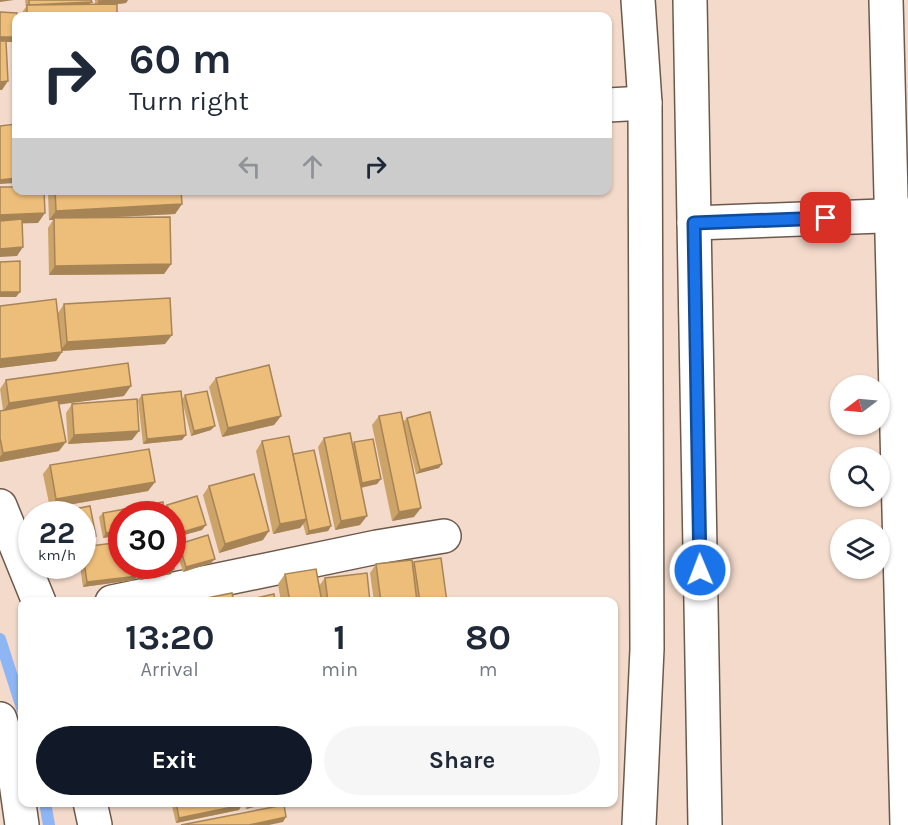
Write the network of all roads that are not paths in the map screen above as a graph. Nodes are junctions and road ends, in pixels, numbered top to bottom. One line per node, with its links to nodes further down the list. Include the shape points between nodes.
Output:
1 (638, 0): 4 (street)
2 (690, 0): 7 (street)
3 (886, 0): 6 (street)
4 (645, 104): 5 (street); 18 (street, via 647,649)
5 (612, 105)
6 (900, 215): 7 (street); 20 (street)
7 (694, 223): 19 (street)
8 (0, 506): 10 (street)
9 (444, 536): 11 (street)
10 (37, 597)
11 (136, 597)
12 (0, 719): 13 (street)
13 (18, 796)
14 (19, 807): 16 (street)
15 (91, 807): 17 (street)
16 (22, 825)
17 (95, 825)
18 (639, 825)
19 (705, 825)
20 (907, 825)

